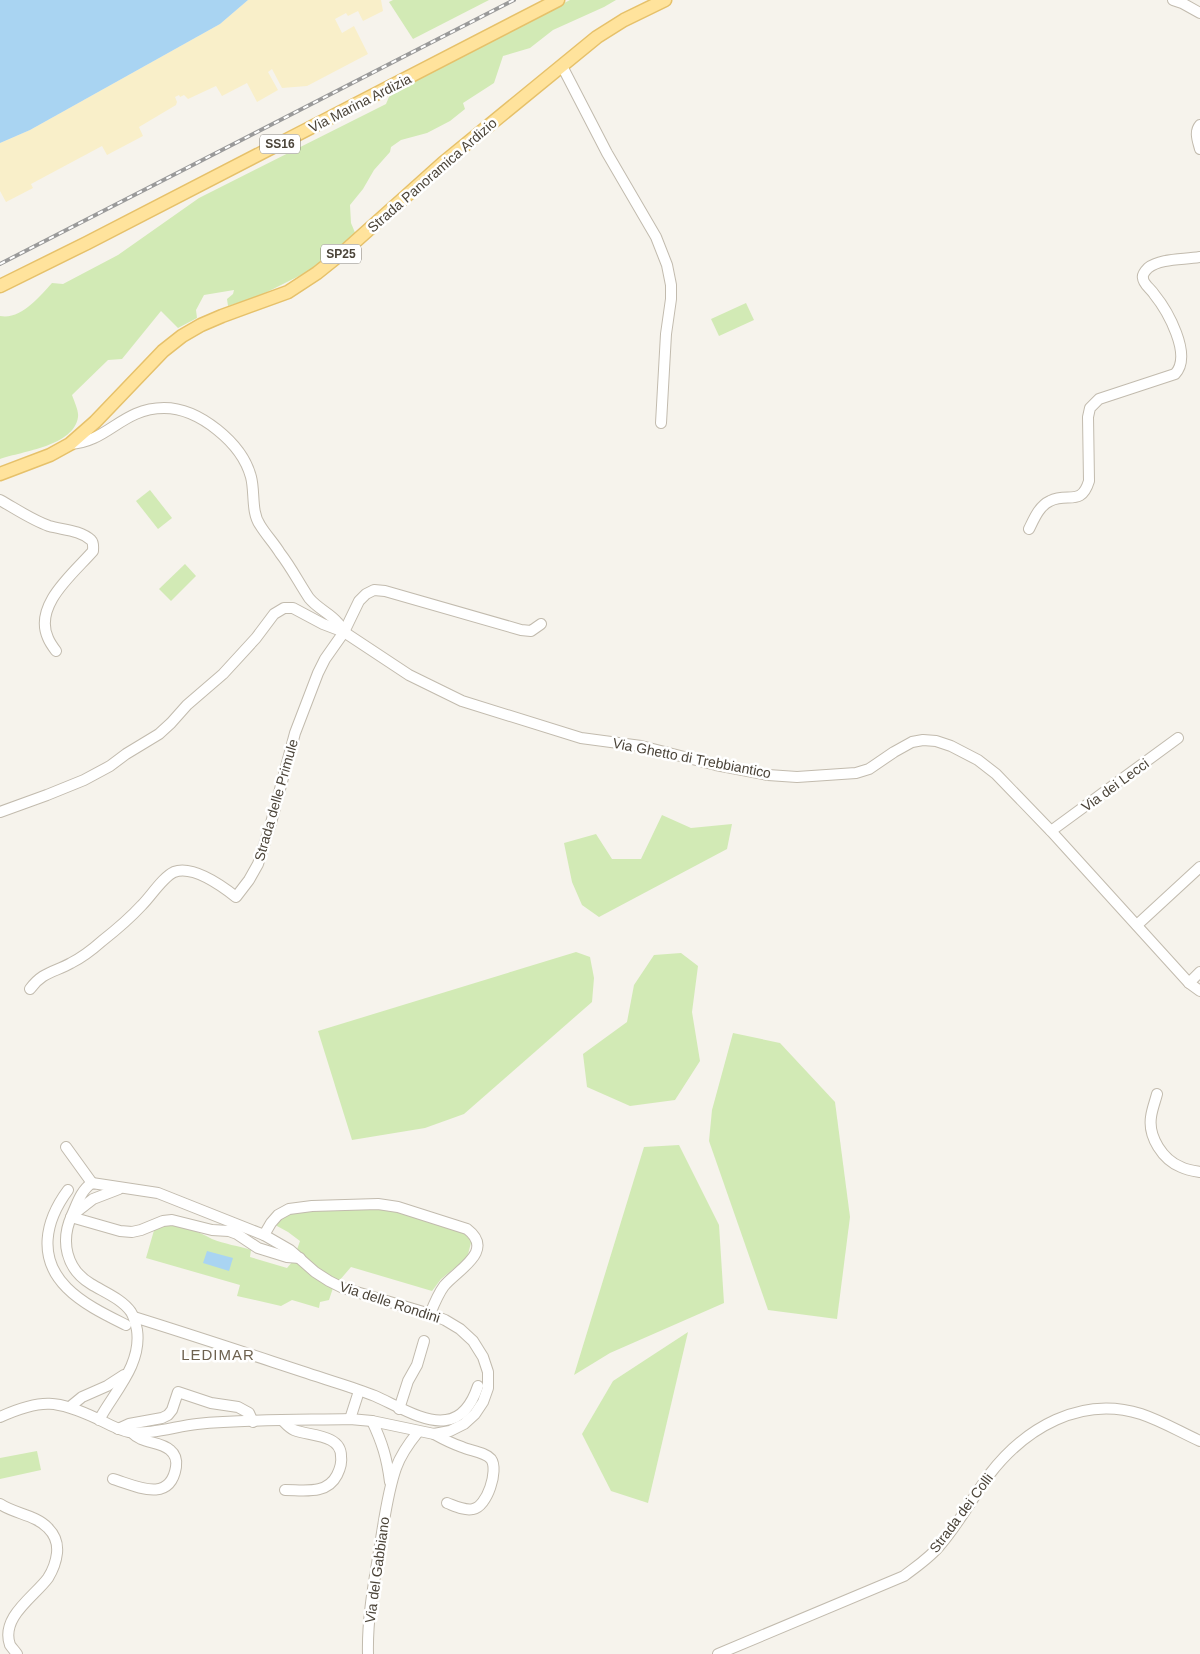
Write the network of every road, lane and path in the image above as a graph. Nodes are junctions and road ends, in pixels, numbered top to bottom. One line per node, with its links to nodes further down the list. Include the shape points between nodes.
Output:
1 (558, 0): 9 (main road, Via Marina Ardizia / SS16)
2 (665, 0): 5 (main road, Strada Panoramica Ardizio / SP25, via 617,24)
3 (1173, 0): 4 (street)
4 (1200, 13)
5 (562, 66): 10 (street, via 656,237 667,265 671,299); 11 (main road, Strada Panoramica Ardizio / SP25, via 443,163 317,273 288,292 222,316 182,336)
6 (1200, 125): 7 (street, via 1197,134)
7 (1200, 149)
8 (1200, 257): 14 (street, via 1160,263 1149,267 1142,278 1174,327 1181,352 1179,370 1099,399 1090,408 1089,481 1086,489 1078,496 1044,504)
9 (0, 286)
10 (660, 423)
11 (70, 444): 12 (main road, Strada Panoramica Ardizio / SP25); 16 (street, via 94,440 142,410 164,408 203,420 239,451 251,479 258,524 310,598 338,622)
12 (0, 474)
13 (0, 500): 17 (street, via 49,526 77,532 94,545 93,551 58,589 48,606 45,630)
14 (1029, 529)
15 (541, 624): 16 (street, via 530,631 521,630 374,590 358,601)
16 (344, 632): 19 (street, via 293,608 284,608 274,614 223,674 159,734 84,780); 20 (street, Via Ghetto di Trebbiantico, via 409,675 462,701 581,738 642,746 768,775 856,773 912,742 936,741 978,760 996,774); 25 (street, Strada delle Primule, via 318,673 295,733 258,864 236,897 195,873 174,872 85,956 42,975)
17 (56, 651)
18 (1178, 738): 20 (street, Via dei Lecci)
19 (0, 812)
20 (1051, 832): 22 (street, Via Ghetto di Trebbiantico)
21 (1200, 867): 22 (street)
22 (1137, 926): 24 (street, Via Ghetto di Trebbiantico)
23 (1200, 972): 24 (street)
24 (1189, 983): 26 (street, Via Ghetto di Trebbiantico)
25 (30, 989)
26 (1200, 991)
27 (1157, 1094): 29 (street, via 1150,1118 1155,1142 1165,1158 1181,1168)
28 (66, 1147): 30 (street)
29 (1200, 1172)
30 (92, 1183): 31 (street, Via delle Rondini); 33 (street, via 83,1191)
31 (124, 1188): 33 (street, Via delle Rondini, via 93,1199); 34 (street, Via delle Rondini, via 158,1193)
32 (68, 1190): 37 (street, via 50,1222 48,1248 51,1262 67,1288)
33 (71, 1217): 35 (street, Via delle Rondini, via 132,1232 163,1220 172,1220 229,1231 258,1248); 36 (street, via 65,1246 72,1266 89,1283)
34 (264, 1235): 35 (street, Via delle Rondini); 38 (street, via 278,1215 289,1209 378,1204 467,1229 477,1241 474,1257 443,1287)
35 (300, 1258): 38 (street, Via delle Rondini, via 343,1288)
36 (116, 1298): 37 (street); 39 (street, via 131,1312)
37 (95, 1308): 39 (street)
38 (430, 1314): 55 (street, Via delle Rondini, via 445,1320 473,1341 488,1372 488,1388 475,1414 450,1431)
39 (130, 1321): 41 (street, via 137,1331 137,1345); 43 (street, via 232,1348)
40 (424, 1341): 45 (street)
41 (130, 1369): 44 (street, via 117,1381 82,1397); 48 (street)
42 (478, 1386): 45 (street, via 468,1408 447,1420 434,1420)
43 (359, 1391): 45 (street); 47 (street)
44 (71, 1406): 46 (street, via 37,1404); 48 (street, Via delle Rondini)
45 (399, 1408)
46 (0, 1417)
47 (350, 1419): 49 (street, Via delle Rondini); 50 (street, Via delle Rondini)
48 (99, 1420): 52 (street, Via delle Rondini)
49 (282, 1420): 51 (street, Via delle Rondini); 59 (street, via 295,1430 332,1441 341,1453 338,1474 326,1487)
50 (372, 1421): 54 (street, Via delle Rondini); 58 (street, Via del Gabbiano, via 388,1463)
51 (253, 1422): 52 (street, via 249,1413 238,1407 211,1403 178,1392 168,1415); 53 (street, Via delle Rondini)
52 (118, 1429): 53 (street, Via delle Rondini)
53 (130, 1432): 57 (street, via 171,1450 177,1463 176,1472 166,1486 157,1490)
54 (418, 1432): 55 (street, Via delle Rondini); 58 (street, Via del Gabbiano, via 396,1466)
55 (434, 1434): 60 (street, via 484,1454 493,1464 494,1472 486,1500 480,1506 467,1509)
56 (1200, 1441): 64 (street, Strada dei Colli, via 1170,1425 1115,1409 1072,1413 1047,1423 1008,1453 942,1544 904,1576)
57 (112, 1479)
58 (390, 1486): 63 (street, Via del Gabbiano, via 373,1588)
59 (285, 1490)
60 (447, 1503)
61 (0, 1504): 62 (street, via 48,1527 58,1547 56,1562 48,1578 10,1622 10,1644)
62 (17, 1654)
63 (368, 1654)
64 (718, 1654)

